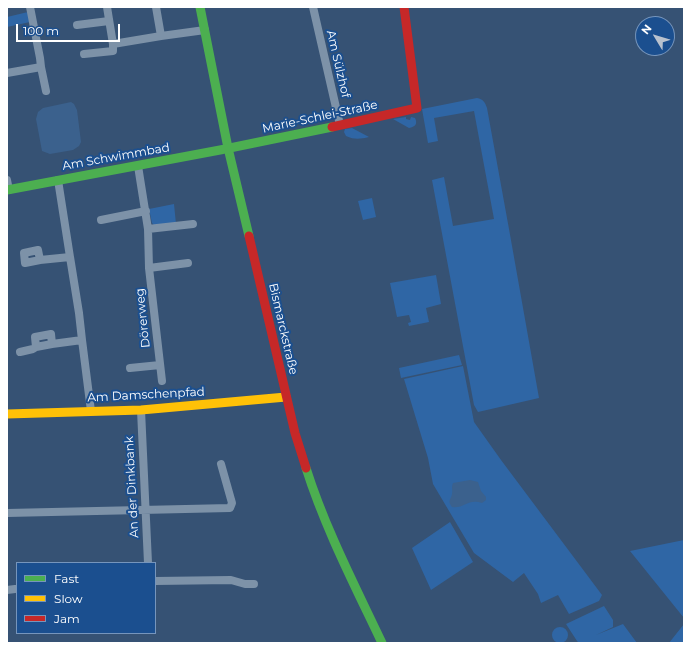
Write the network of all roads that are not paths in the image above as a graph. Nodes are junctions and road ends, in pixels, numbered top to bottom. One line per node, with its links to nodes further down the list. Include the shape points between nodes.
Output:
1 (30, 7): 13 (street)
2 (107, 7): 7 (street)
3 (156, 7): 10 (street)
4 (200, 7): 9 (street, Bismarckstraße)
5 (313, 7): 16 (street, Am Sülzhof)
6 (404, 7): 16 (street, Marie-Schlei-Straße, via 417,108)
7 (109, 20): 8 (street); 11 (street)
8 (77, 25)
9 (205, 30): 10 (street); 17 (street, Bismarckstraße)
10 (161, 36): 11 (street)
11 (113, 44): 12 (street, via 113,51)
12 (84, 54)
13 (41, 67): 14 (street); 15 (street)
14 (7, 73)
15 (46, 91)
16 (340, 125): 17 (street, Marie-Schlei-Straße)
17 (228, 148): 18 (street, Am Schwimmbad); 35 (street, Bismarckstraße)
18 (138, 166): 20 (street, Am Schwimmbad); 22 (street, Dörerweg)
19 (7, 180): 21 (street)
20 (58, 180): 21 (street, Am Schwimmbad); 26 (street)
21 (8, 190)
22 (146, 211): 23 (street); 25 (street, Dörerweg)
23 (101, 220)
24 (193, 224): 25 (street)
25 (148, 229): 29 (street, Dörerweg)
26 (70, 257): 27 (street); 30 (street)
27 (40, 260)
28 (188, 262): 29 (street)
29 (149, 268): 32 (street, Dörerweg)
30 (82, 340): 31 (street); 37 (street)
31 (20, 352)
32 (160, 365): 33 (street); 34 (street, Dörerweg)
33 (130, 368)
34 (162, 381)
35 (286, 397): 36 (street, Am Damschenpfad); 45 (street, Bismarckstraße, via 315,494)
36 (141, 410): 37 (street, Am Damschenpfad); 40 (street, An der Dinkbank)
37 (91, 411): 38 (street, Am Damschenpfad)
38 (7, 414)
39 (221, 464): 40 (street, via 232,503 230,508)
40 (145, 510): 41 (street); 42 (street, An der Dinkbank)
41 (7, 513)
42 (148, 562)
43 (156, 580): 44 (street, via 231,580)
44 (254, 584)
45 (382, 643)

